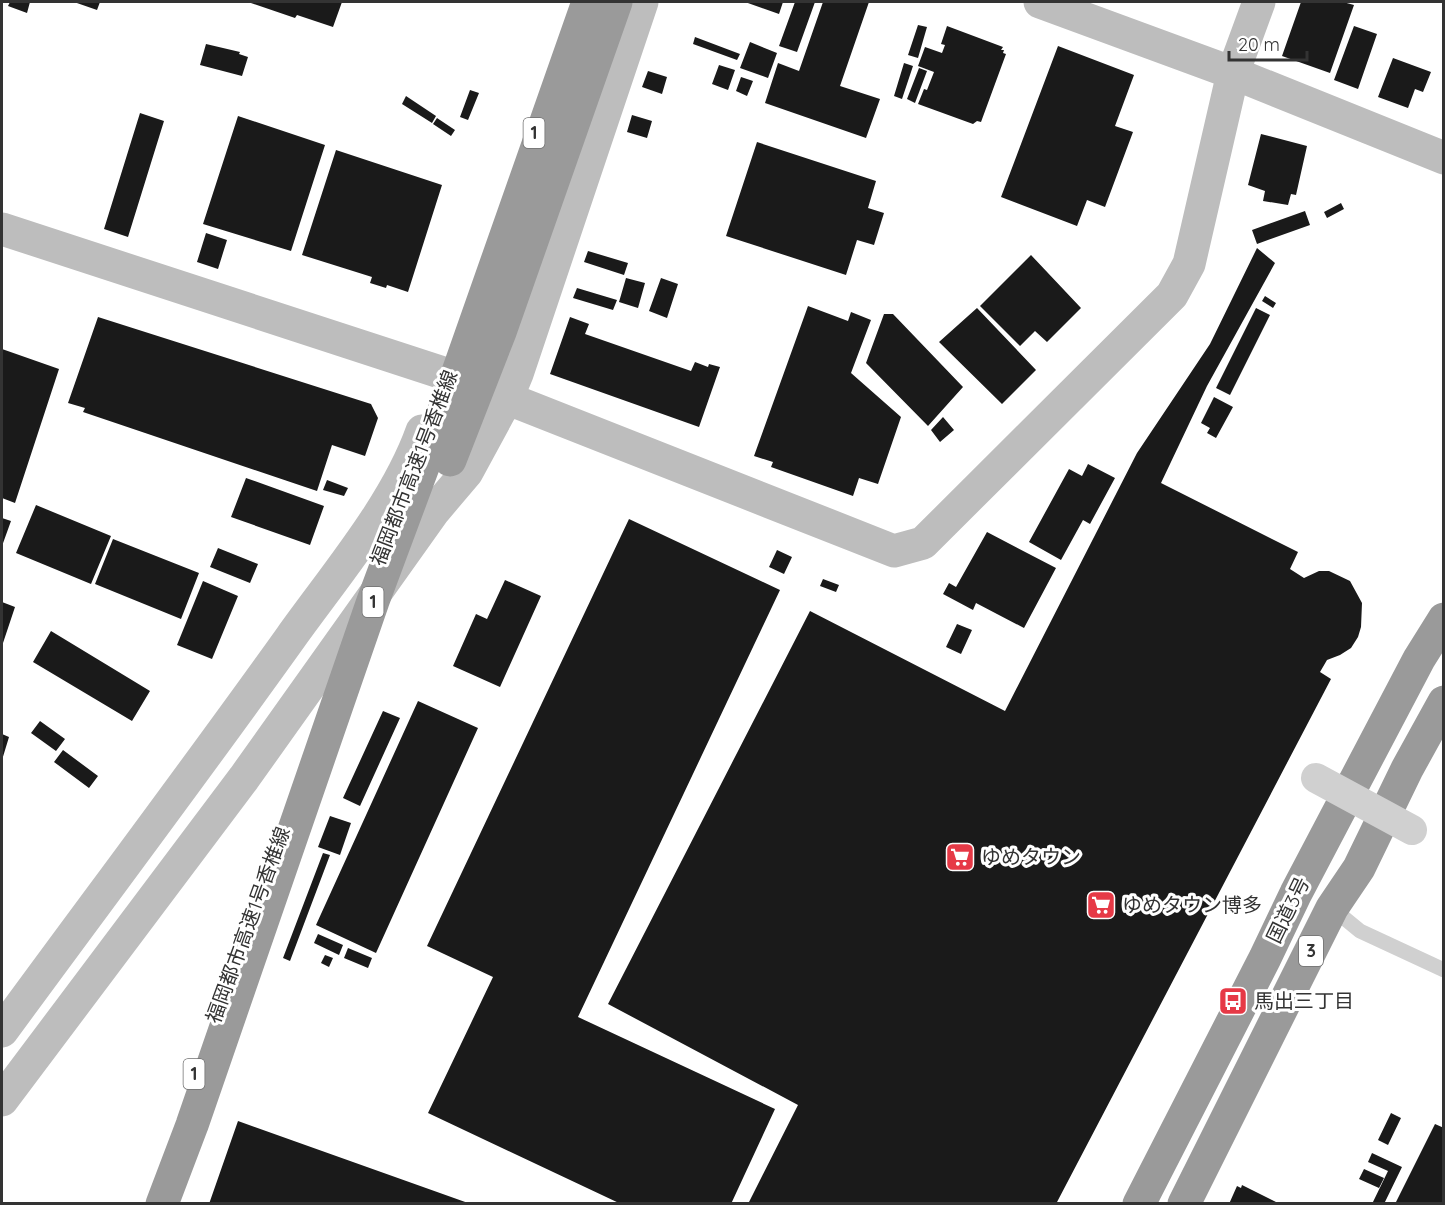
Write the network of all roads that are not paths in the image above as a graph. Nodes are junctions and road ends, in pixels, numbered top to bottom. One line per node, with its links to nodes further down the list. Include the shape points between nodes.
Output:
1 (570, 2): 8 (highway); 12 (street)
2 (580, 2): 8 (highway, 福岡都市高速1号香椎線 / 1)
3 (588, 2): 17 (highway, 福岡都市高速1号香椎線 / 1, bridge)
4 (616, 2): 17 (highway, bridge, via 500,332 347,735)
5 (642, 2): 13 (street)
6 (1040, 2): 9 (street)
7 (1259, 2): 9 (street)
8 (559, 61): 23 (highway, 福岡都市高速1号香椎線 / 1, via 446,386)
9 (1233, 73): 10 (street); 13 (street, via 1189,264 1172,295 923,543 894,551)
10 (1443, 158)
11 (2, 229): 12 (street)
12 (443, 373): 13 (street); 21 (street, via 416,449 390,499)
13 (507, 398): 22 (street, via 466,472 244,778)
14 (1443, 619): 25 (highway, 国道3号 / 3, via 1296,893)
15 (1443, 702): 19 (highway, 国道3号 / 3, via 1359,868)
16 (1316, 778): 18 (street, bridge)
17 (295, 830): 24 (highway, 福岡都市高速1号香椎線 / 1, bridge)
18 (1412, 830)
19 (1332, 908): 20 (lane, via 1360,931); 26 (highway, 国道3号 / 3)
20 (1443, 970)
21 (2, 1031)
22 (7, 1083)
23 (145, 1203)
24 (162, 1203)
25 (1139, 1203)
26 (1184, 1203)

